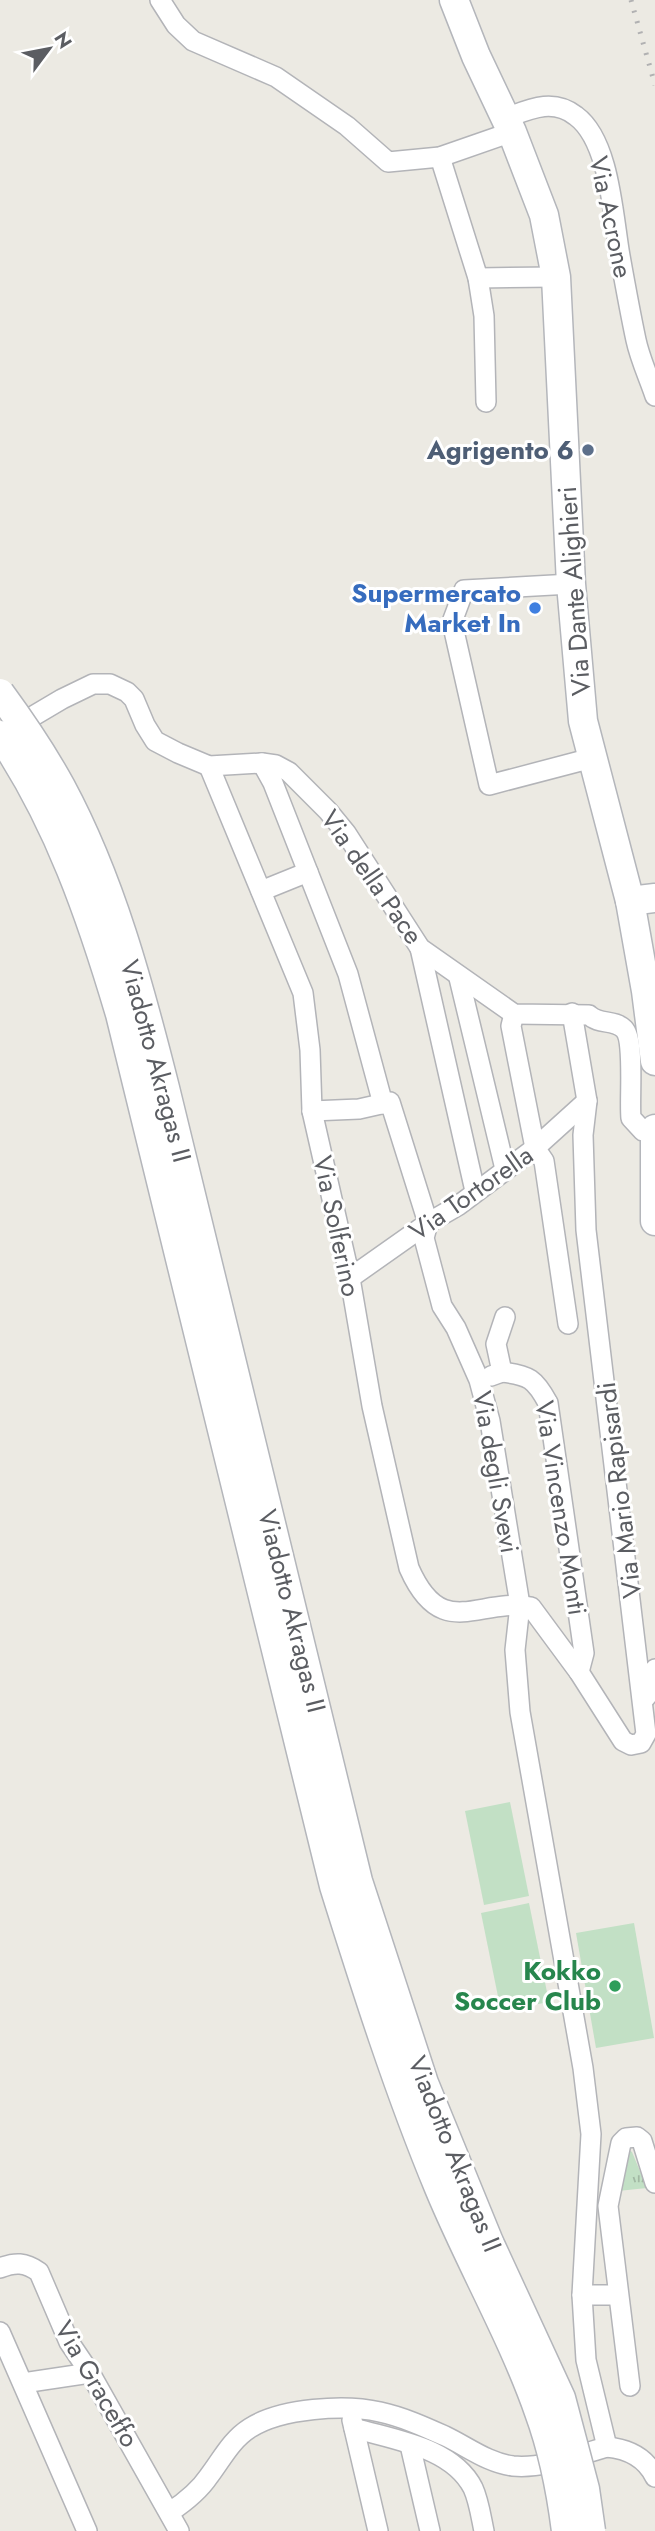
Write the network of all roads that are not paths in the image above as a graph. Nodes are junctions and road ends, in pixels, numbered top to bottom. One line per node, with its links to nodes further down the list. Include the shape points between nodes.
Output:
1 (160, 0): 4 (street, Via Acrone, via 176,26 193,41 276,76 347,126 387,162)
2 (454, 0): 3 (main road, Via Dante Alighieri)
3 (509, 125): 4 (street, Via Acrone); 5 (main road, Via Dante Alighieri, via 544,215); 7 (street, Via Acrone, via 536,106 547,105 569,111 590,130 609,182 637,344)
4 (440, 157): 6 (street)
5 (556, 277): 6 (street); 9 (main road, Via Dante Alighieri)
6 (478, 278): 8 (street, via 484,316)
7 (655, 396)
8 (486, 402)
9 (571, 584): 12 (main road, Via Dante Alighieri, via 583,721); 12 (street, via 464,590 452,622 489,785)
10 (0, 693): 61 (main road, Viadotto Akragas II, bridge, via 61,787 90,847 118,923 159,1061 358,1881 424,2083 489,2242 561,2398)
11 (5, 733): 14 (street, via 93,684 110,684 134,699 155,741); 15 (street); 60 (main road, Viadotto Akragas II, bridge, via 67,858 97,934 334,1886 374,2015 444,2200 539,2412)
12 (592, 758): 18 (main road, Via Dante Alighieri)
13 (262, 763): 14 (street, Via della Pace); 16 (street, Via degli Svevi); 19 (street, Via della Pace, via 289,772 328,811)
14 (209, 766): 17 (street, Via Solferino)
15 (0, 768)
16 (308, 872): 17 (street); 25 (street, Via degli Svevi, via 348,974)
17 (261, 891): 26 (street, Via Solferino, via 303,993)
18 (643, 900): 23 (main road, Via Dante Alighieri, via 646,991)
19 (419, 948): 20 (street, Via della Pace); 30 (street)
20 (459, 978): 22 (street, Via della Pace); 29 (street)
21 (572, 1013): 22 (street); 24 (street, Via Mario Rapisardi); 27 (street, via 589,1015 627,1032 631,1118 643,1131)
22 (514, 1014): 28 (street, via 511,1026)
23 (655, 1061)
24 (587, 1101): 28 (street, Via Tortorella); 41 (street, Via Mario Rapisardi, via 583,1135 586,1230)
25 (387, 1103): 26 (street); 32 (street, Via degli Svevi)
26 (312, 1111): 33 (street, Via Solferino)
27 (655, 1131): 31 (main road)
28 (535, 1148): 29 (street, Via Tortorella); 35 (street, via 544,1161)
29 (505, 1169): 30 (street, Via Tortorella)
30 (475, 1191): 32 (street, Via Tortorella)
31 (655, 1221)
32 (428, 1223): 33 (street, Via Tortorella); 37 (street, Via degli Svevi, via 424,1238 442,1306)
33 (350, 1278): 38 (street, Via Solferino, via 372,1406 414,1579 428,1598 456,1614)
34 (505, 1317): 36 (street, via 496,1344)
35 (568, 1324)
36 (502, 1372): 37 (street); 40 (street, Via Vincenzo Monti, via 524,1374 539,1385 548,1403 584,1653)
37 (479, 1380): 38 (street, Via degli Svevi)
38 (520, 1605): 40 (street, via 531,1607); 44 (street, Via degli Svevi, via 515,1650 520,1712 591,2134)
39 (655, 1669): 41 (street, via 651,1691)
40 (579, 1672): 41 (street, Via Mario Rapisardi, via 627,1744 641,1743 646,1734)
41 (642, 1702)
42 (655, 2183): 45 (street, via 642,2141 626,2138 621,2143 608,2206)
43 (0, 2268): 47 (street, Via Graceffo, via 29,2264 38,2272 69,2342)
44 (582, 2295): 45 (street); 52 (street, Via degli Svevi, via 586,2360)
45 (618, 2295): 49 (street)
46 (0, 2332): 48 (street)
47 (90, 2373): 48 (street); 54 (street, Via Graceffo)
48 (23, 2383): 55 (street)
49 (630, 2386)
50 (352, 2418): 51 (street); 52 (street, via 380,2412 511,2466 538,2465); 54 (street, via 306,2411 274,2417 250,2428 229,2446 197,2491); 57 (street)
51 (410, 2445): 58 (street); 59 (street, via 442,2456 460,2470 477,2496)
52 (607, 2447): 53 (street, via 637,2456)
53 (655, 2477)
54 (170, 2512): 56 (street, Via Graceffo)
55 (87, 2531)
56 (179, 2531)
57 (377, 2531)
58 (430, 2531)
59 (484, 2531)
60 (566, 2531)
61 (591, 2531)

